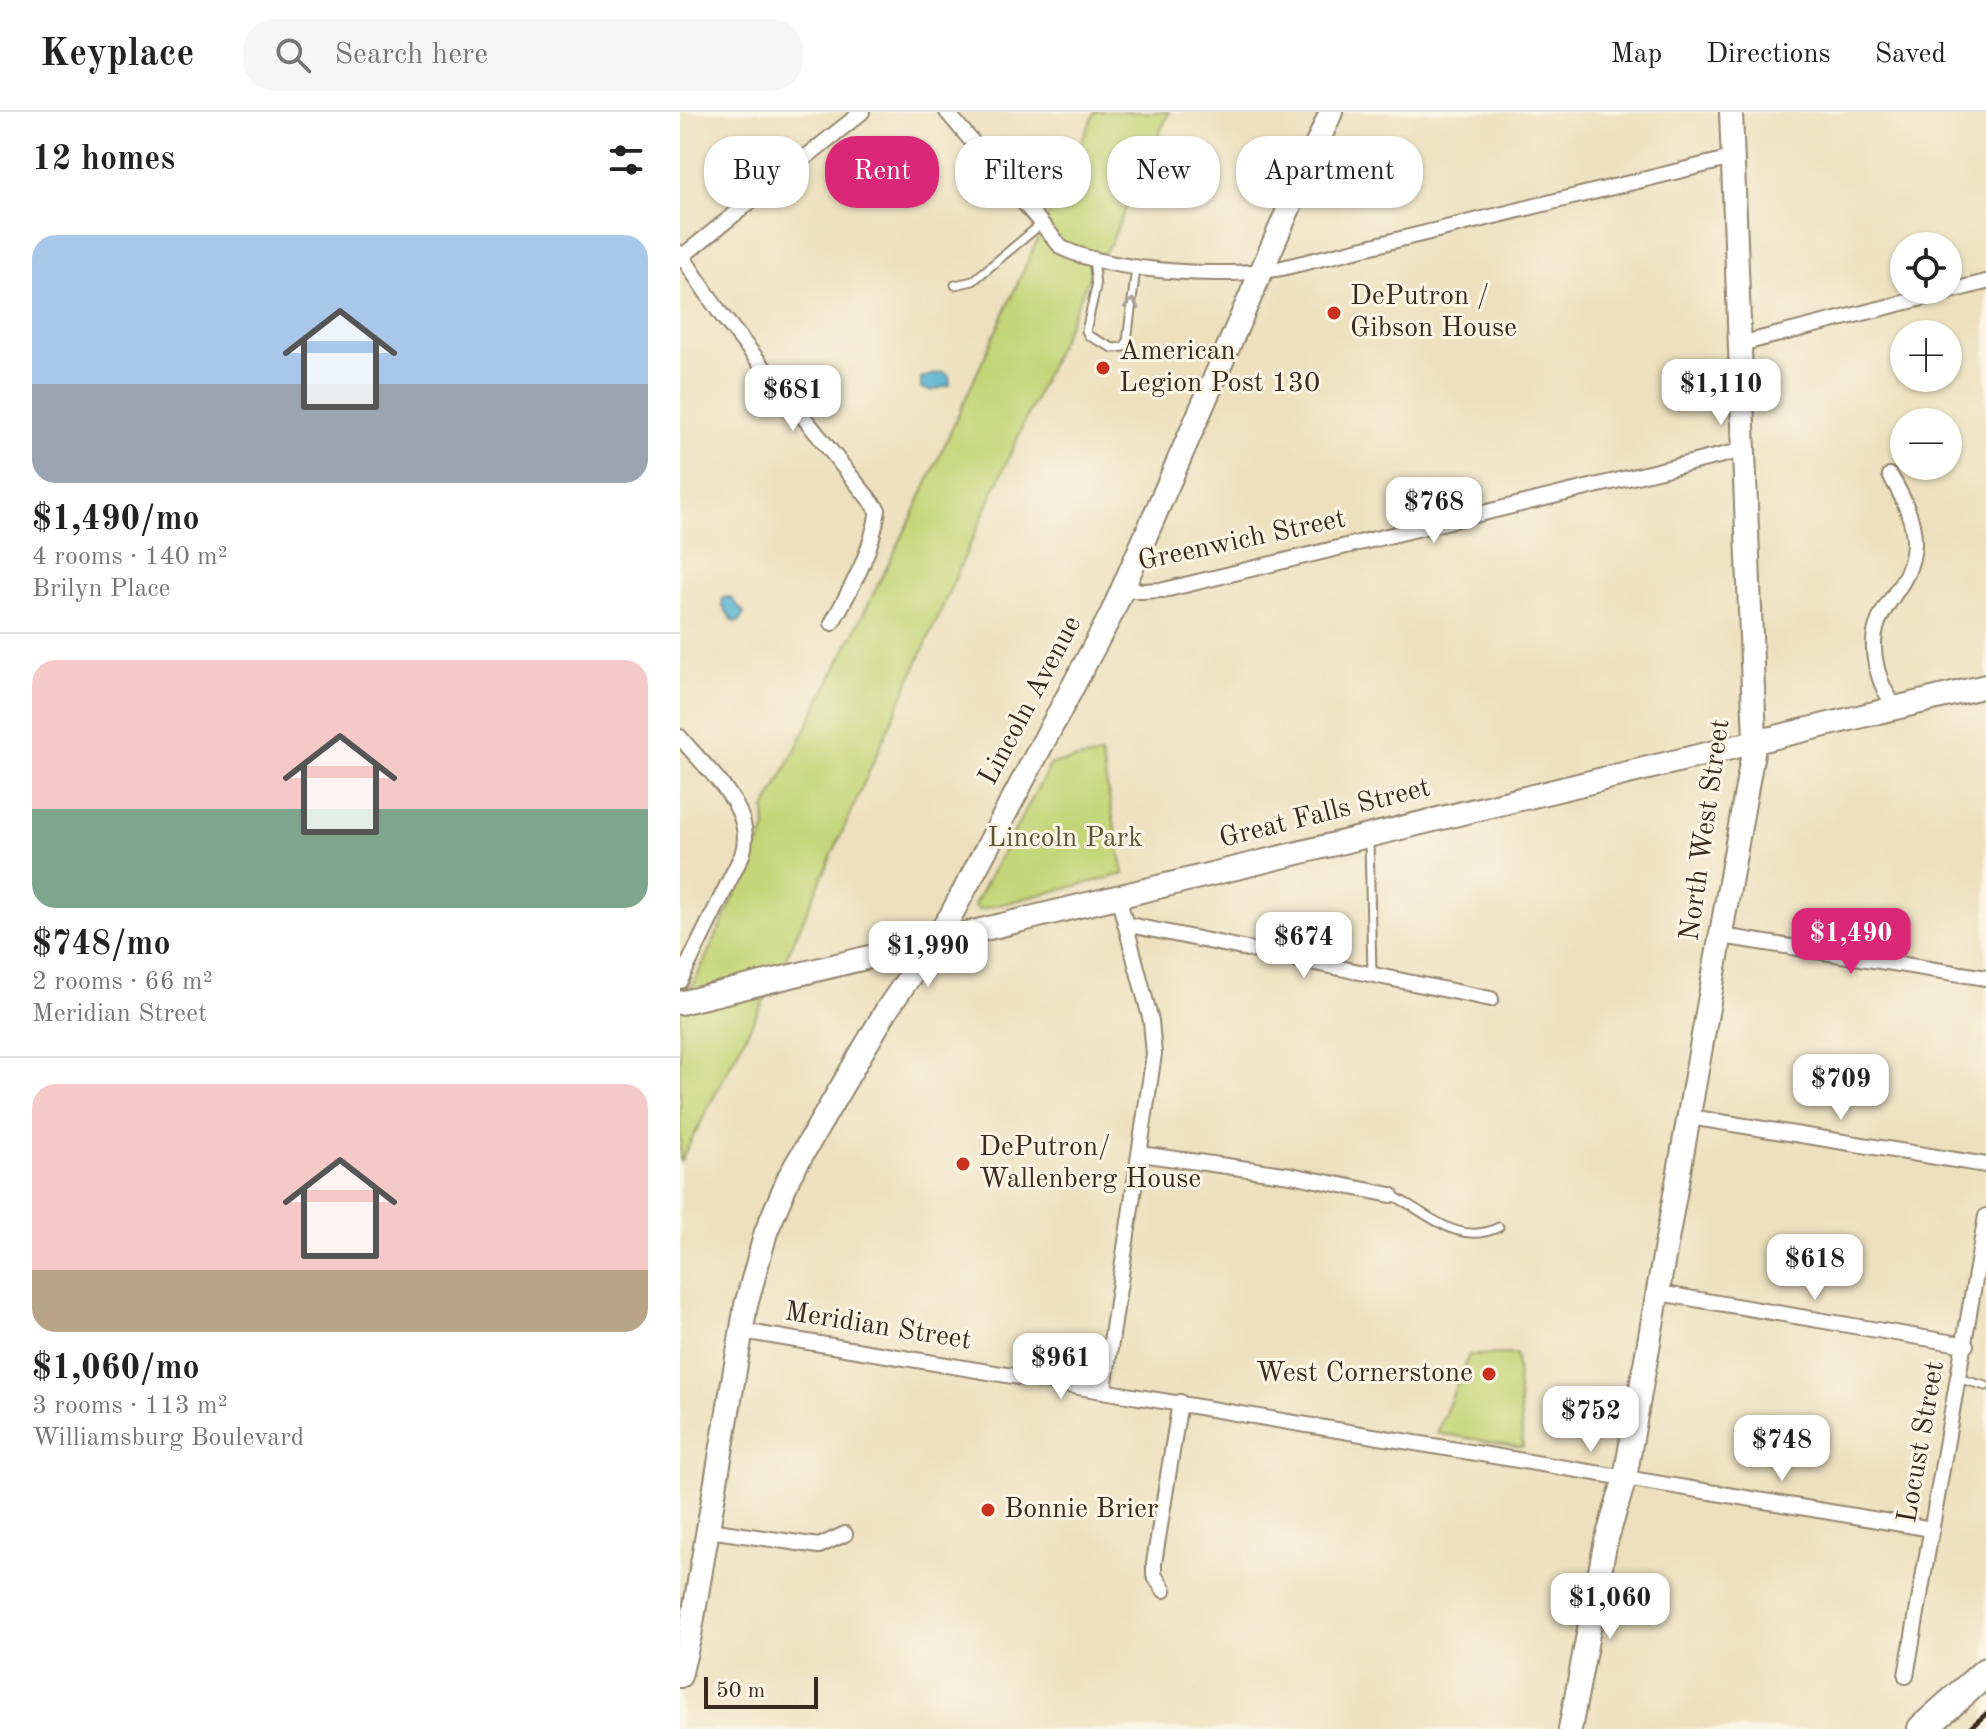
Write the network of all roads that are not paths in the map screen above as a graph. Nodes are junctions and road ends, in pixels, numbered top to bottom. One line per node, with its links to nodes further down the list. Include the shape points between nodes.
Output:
1 (862, 112): 7 (street)
2 (947, 112): 6 (street)
3 (1331, 112): 10 (main road, Lincoln Avenue)
4 (1731, 112): 5 (main road, North West Street)
5 (1732, 158): 10 (street); 13 (main road, North West Street)
6 (1040, 225): 8 (street, via 1062,248); 12 (lane, via 973,281)
7 (681, 255): 17 (street, via 720,313 878,510 858,575)
8 (1093, 258): 9 (street); 9 (lane, one-way to 9, via 1096,287 1086,331 1113,348 1127,342)
9 (1136, 265): 10 (street, via 1214,274)
10 (1261, 272): 16 (main road, Lincoln Avenue)
11 (1986, 282): 13 (street)
12 (955, 285)
13 (1740, 344): 14 (main road, North West Street)
14 (1744, 450): 16 (street, Greenwich Street, via 1203,581 1152,591); 21 (main road, North West Street)
15 (1892, 480): 19 (street, via 1913,526 1914,544 1907,574 1878,618 1872,644 1881,686)
16 (1123, 588): 26 (main road, Lincoln Avenue)
17 (832, 623)
18 (1986, 686): 19 (main road, Great Falls Street)
19 (1896, 707): 21 (main road, Great Falls Street)
20 (680, 737): 29 (street, via 739,808 747,834 742,855)
21 (1755, 741): 22 (main road, Great Falls Street); 25 (main road, North West Street)
22 (1367, 835): 23 (main road, Great Falls Street); 27 (lane)
23 (1118, 896): 24 (street); 26 (main road, Great Falls Street)
24 (1125, 924): 27 (street); 33 (street, via 1151,1021 1154,1054)
25 (1722, 936): 28 (street); 32 (main road, North West Street)
26 (936, 942): 31 (main road, Great Falls Street); 39 (main road, Lincoln Avenue, via 886,1011 781,1193 753,1272)
27 (1372, 974): 30 (street)
28 (1986, 978)
29 (680, 981)
30 (1491, 999)
31 (680, 1003)
32 (1690, 1117): 34 (street); 38 (main road, North West Street)
33 (1140, 1154): 35 (street); 43 (street)
34 (1986, 1165)
35 (1391, 1195): 37 (lane, via 1450,1230 1484,1235)
36 (1985, 1224): 40 (street, Locust Street)
37 (1499, 1227)
38 (1659, 1293): 40 (street); 45 (main road, North West Street)
39 (742, 1331): 43 (street, Meridian Street); 47 (main road, Lincoln Avenue)
40 (1966, 1345): 41 (street, Locust Street)
41 (1960, 1379): 42 (lane); 46 (street, Locust Street)
42 (1986, 1386)
43 (1104, 1389): 44 (street, Meridian Street)
44 (1180, 1402): 45 (street, Meridian Street); 49 (street, via 1154,1563 1154,1575)
45 (1625, 1478): 46 (street); 53 (main road, North West Street, via 1605,1545)
46 (1932, 1529): 52 (street, Locust Street)
47 (709, 1530): 48 (street, via 819,1546); 51 (main road, Lincoln Avenue)
48 (845, 1534)
49 (1164, 1590)
50 (1986, 1672): 54 (highway)
51 (680, 1676)
52 (1906, 1676)
53 (1570, 1729)
54 (1922, 1729)

